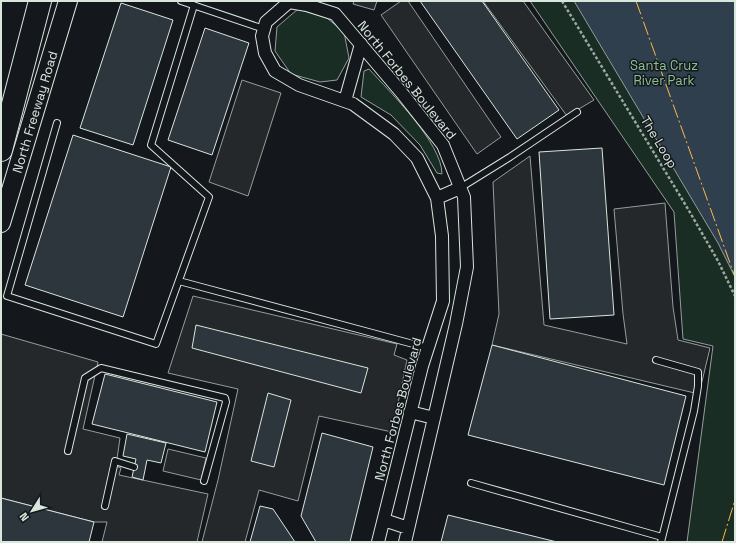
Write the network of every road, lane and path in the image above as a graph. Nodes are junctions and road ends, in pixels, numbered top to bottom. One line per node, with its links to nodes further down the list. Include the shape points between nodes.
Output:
1 (40, 1): 12 (highway)
2 (68, 1): 15 (main road, North Freeway Road)
3 (181, 1): 6 (lane)
4 (562, 1): 17 (path, The Loop, via 718,260)
5 (284, 3): 7 (street, North Forbes Boulevard, via 266,22); 8 (street, North Forbes Boulevard, via 307,5 335,14)
6 (194, 5): 7 (lane); 16 (lane, via 151,145 209,196)
7 (264, 30): 9 (street, North Forbes Boulevard, via 262,36 265,53 275,71 299,85)
8 (362, 44): 9 (street); 13 (street, North Forbes Boulevard, via 443,145)
9 (346, 101): 14 (street, North Forbes Boulevard, via 394,134 417,158)
10 (577, 112): 13 (lane)
11 (57, 123): 16 (lane, via 7,296 156,344)
12 (1, 150)
13 (460, 188): 14 (street); 19 (street, North Forbes Boulevard, via 464,197 467,267)
14 (437, 198): 18 (street, North Forbes Boulevard, via 442,236 443,301)
15 (1, 223)
16 (179, 280): 20 (lane)
17 (735, 296)
18 (440, 309): 19 (street); 20 (street, North Forbes Boulevard)
19 (458, 314): 21 (street, North Forbes Boulevard)
20 (428, 348): 21 (street); 23 (street, North Forbes Boulevard)
21 (448, 355): 24 (street, North Forbes Boulevard)
22 (656, 360): 32 (lane, via 698,372 694,410)
23 (410, 412): 24 (street); 30 (street, North Forbes Boulevard)
24 (434, 418): 31 (street, North Forbes Boulevard)
25 (68, 451): 27 (lane, via 85,378 101,368 225,398)
26 (134, 467): 29 (lane, via 115,461)
27 (204, 481)
28 (471, 483): 32 (lane)
29 (105, 506)
30 (384, 520): 31 (street); 33 (street, North Forbes Boulevard)
31 (408, 528): 34 (street, North Forbes Boulevard)
32 (662, 540)
33 (378, 542)
34 (405, 542)

